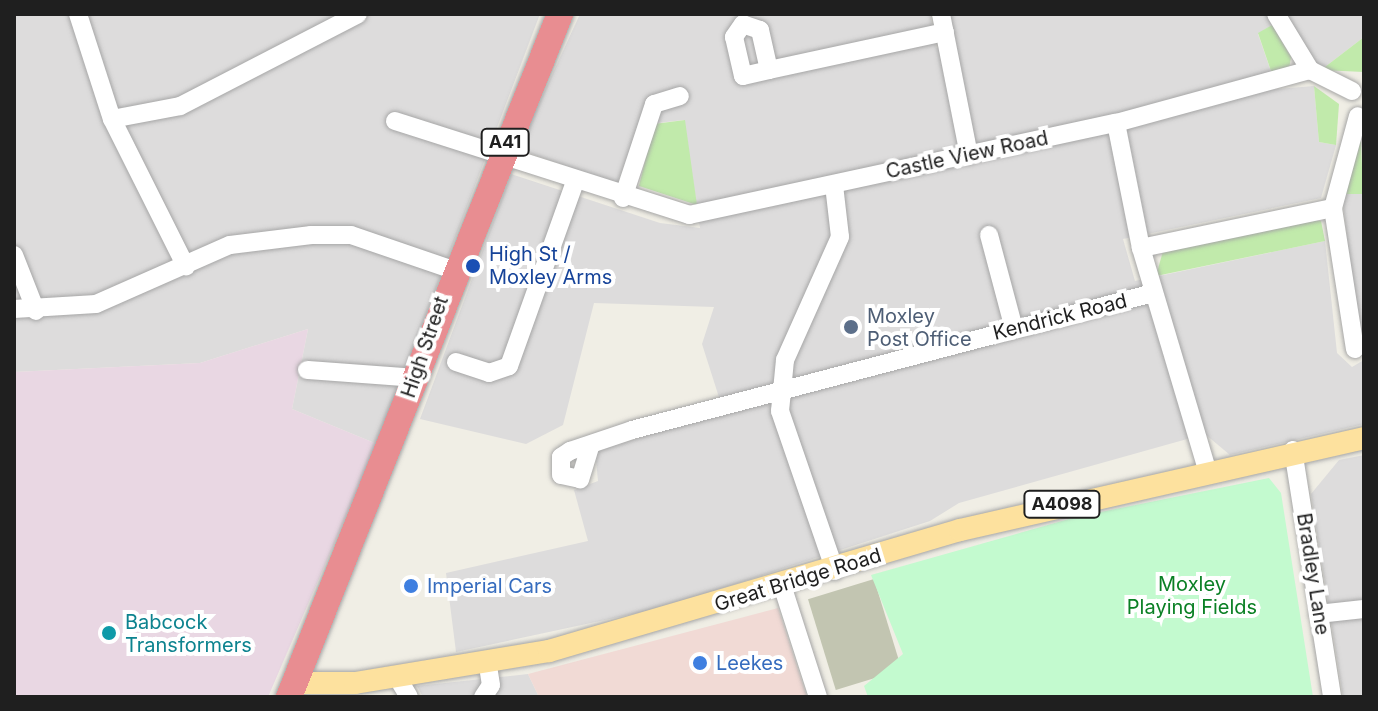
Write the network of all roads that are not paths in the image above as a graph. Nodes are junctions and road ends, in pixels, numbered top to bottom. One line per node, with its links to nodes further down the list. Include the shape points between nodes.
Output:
1 (78, 14): 11 (street)
2 (358, 14): 11 (street, via 180,106)
3 (560, 14): 14 (highway, High Street / A41)
4 (1276, 14): 7 (street)
5 (943, 23): 6 (street); 15 (street)
6 (769, 70)
7 (1310, 70): 8 (street); 13 (street, Castle View Road)
8 (1358, 86): 10 (street)
9 (680, 96): 18 (street, via 654,104)
10 (1361, 118): 19 (street)
11 (112, 119): 23 (street)
12 (395, 121): 14 (street, Castle View Road)
13 (1116, 123): 15 (street, Castle View Road); 21 (street)
14 (500, 153): 16 (street, Castle View Road); 24 (highway, High Street / A41)
15 (969, 155): 17 (street, Castle View Road)
16 (575, 182): 18 (street, Castle View Road); 30 (street, via 509,366 489,373)
17 (834, 185): 18 (street, Castle View Road, via 689,215); 33 (street, via 840,237 785,360)
18 (623, 198)
19 (1333, 208): 21 (street); 29 (street)
20 (989, 235): 28 (street)
21 (1141, 248): 25 (street)
22 (14, 255): 27 (street)
23 (186, 267): 24 (street, via 230,245 339,233); 27 (street, via 96,304)
24 (453, 270): 32 (highway, High Street / A41)
25 (1153, 293): 28 (street, Kendrick Road); 37 (street)
26 (14, 309): 27 (street)
27 (36, 311)
28 (1014, 329): 33 (street, Kendrick Road)
29 (1355, 349)
30 (456, 362)
31 (307, 370): 32 (street)
32 (415, 378): 44 (highway, High Street / A41)
33 (781, 387): 35 (street, Kendrick Road); 38 (street, via 780,411)
34 (1364, 440): 36 (main road, Great Bridge Road / A4098)
35 (590, 447)
36 (1293, 450): 37 (main road, Great Bridge Road / A4098); 41 (street, Bradley Lane)
37 (1207, 470): 38 (main road, Great Bridge Road / A4098, via 960,530)
38 (835, 571): 39 (main road, Great Bridge Road / A4098)
39 (782, 585): 42 (main road, Great Bridge Road / A4098); 47 (street)
40 (1364, 609): 41 (street)
41 (1318, 614): 48 (street, Bradley Lane)
42 (487, 661): 43 (main road, Great Bridge Road / A4098); 46 (street, via 491,685)
43 (397, 677): 44 (main road, Great Bridge Road / A4098); 45 (street)
44 (294, 690)
45 (409, 697)
46 (483, 697)
47 (818, 697)
48 (1332, 697)

